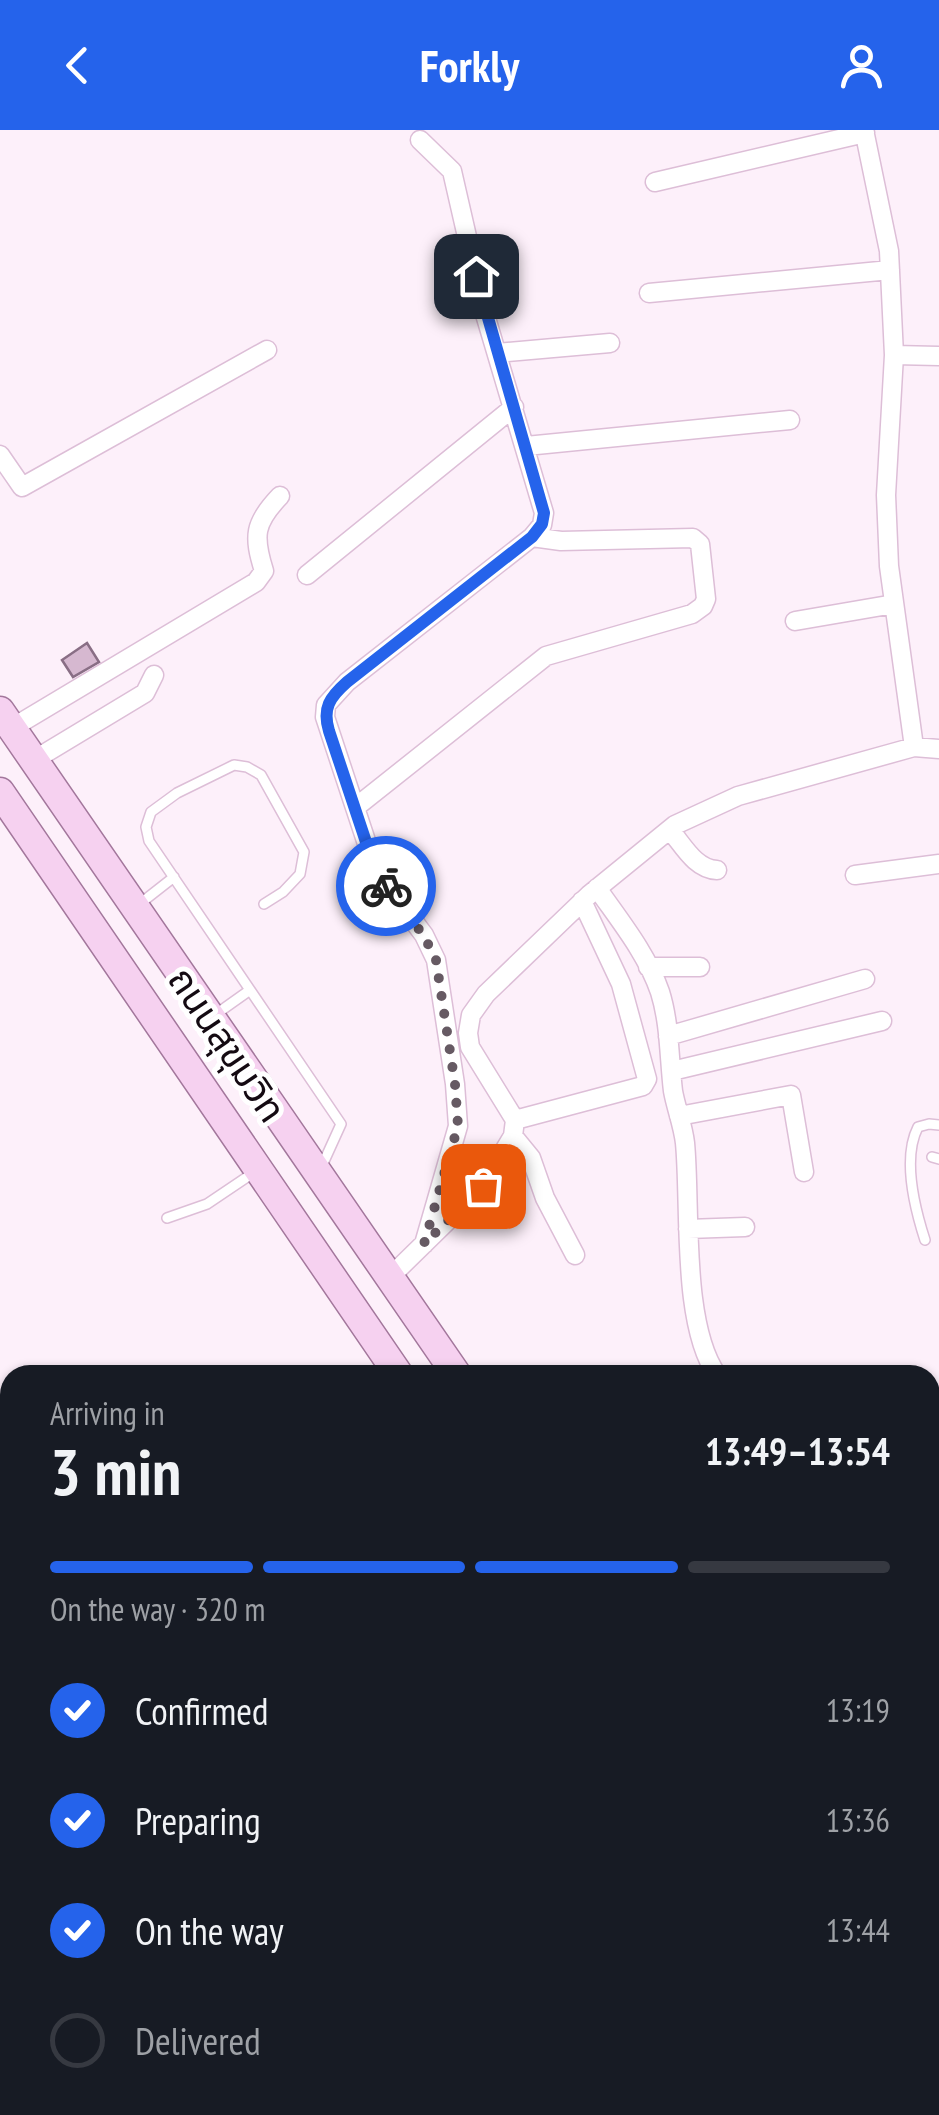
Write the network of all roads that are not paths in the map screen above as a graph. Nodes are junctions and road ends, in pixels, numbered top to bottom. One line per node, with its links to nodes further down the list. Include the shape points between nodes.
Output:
1 (864, 131): 3 (street); 4 (street)
2 (420, 140): 8 (street, via 452,171)
3 (654, 182)
4 (890, 270): 5 (street); 9 (street)
5 (649, 293)
6 (610, 343): 8 (street)
7 (267, 350): 14 (street, via 22,486)
8 (497, 353): 11 (street)
9 (894, 355): 10 (street); 18 (street, via 886,495)
10 (939, 356)
11 (514, 408): 13 (street); 17 (street)
12 (790, 420): 13 (street)
13 (526, 446): 16 (street, via 544,513)
14 (0, 455)
15 (280, 496): 21 (street, via 258,527 264,571 256,582)
16 (532, 537): 26 (street, via 326,705); 26 (street, via 693,538 700,544 706,599 692,614 546,656)
17 (307, 575)
18 (894, 604): 19 (street); 22 (street)
19 (795, 621)
20 (154, 675): 24 (street, via 144,693)
21 (6, 720): 24 (main road, ถนนสุขุมวิท)
22 (914, 747): 23 (street); 27 (street, via 738,796)
23 (939, 749)
24 (34, 760): 35 (main road, ถนนสุขุมวิท)
25 (0, 792): 43 (main road, ถนนสุขุมวิท)
26 (356, 806): 55 (street, via 376,872 436,960 444,1008 458,1126)
27 (670, 830): 29 (street, via 706,870); 32 (street)
28 (939, 864): 30 (street)
29 (716, 870)
30 (855, 875)
31 (174, 877): 34 (lane, via 149,841 152,812 220,772 247,767 261,775 304,852 300,874); 35 (lane); 39 (lane)
32 (597, 888): 33 (street); 36 (street)
33 (582, 901): 47 (street, via 471,1015 470,1048); 47 (street, via 622,984 647,1080)
34 (264, 904)
35 (134, 908): 40 (main road, ถนนสุขุมวิท)
36 (648, 967): 37 (street); 42 (street)
37 (700, 967)
38 (866, 979): 42 (street)
39 (250, 990): 40 (lane); 50 (lane, via 341,1124)
40 (210, 1018): 43 (main road); 50 (main road, ถนนสุขุมวิท)
41 (882, 1021): 44 (street)
42 (668, 1036): 44 (street)
43 (174, 1044): 48 (main road, ถนนสุขุมวิท)
44 (672, 1072): 45 (street)
45 (679, 1116): 49 (street, via 790,1096); 53 (street)
46 (939, 1126): 54 (lane, via 918,1127 913,1138 912,1201)
47 (514, 1128): 55 (street, via 483,1186); 56 (street)
48 (259, 1169): 51 (lane, via 207,1204); 58 (main road, ถนนสุขุมวิท)
49 (804, 1172)
50 (318, 1175): 57 (main road, ถนนสุขุมวิท)
51 (167, 1218)
52 (745, 1226): 53 (street)
53 (688, 1229): 60 (street, via 698,1330)
54 (925, 1240)
55 (424, 1244): 57 (street)
56 (575, 1255)
57 (389, 1278): 59 (main road, ถนนสุขุมวิท)
58 (392, 1365)
59 (450, 1365)
60 (713, 1365)

